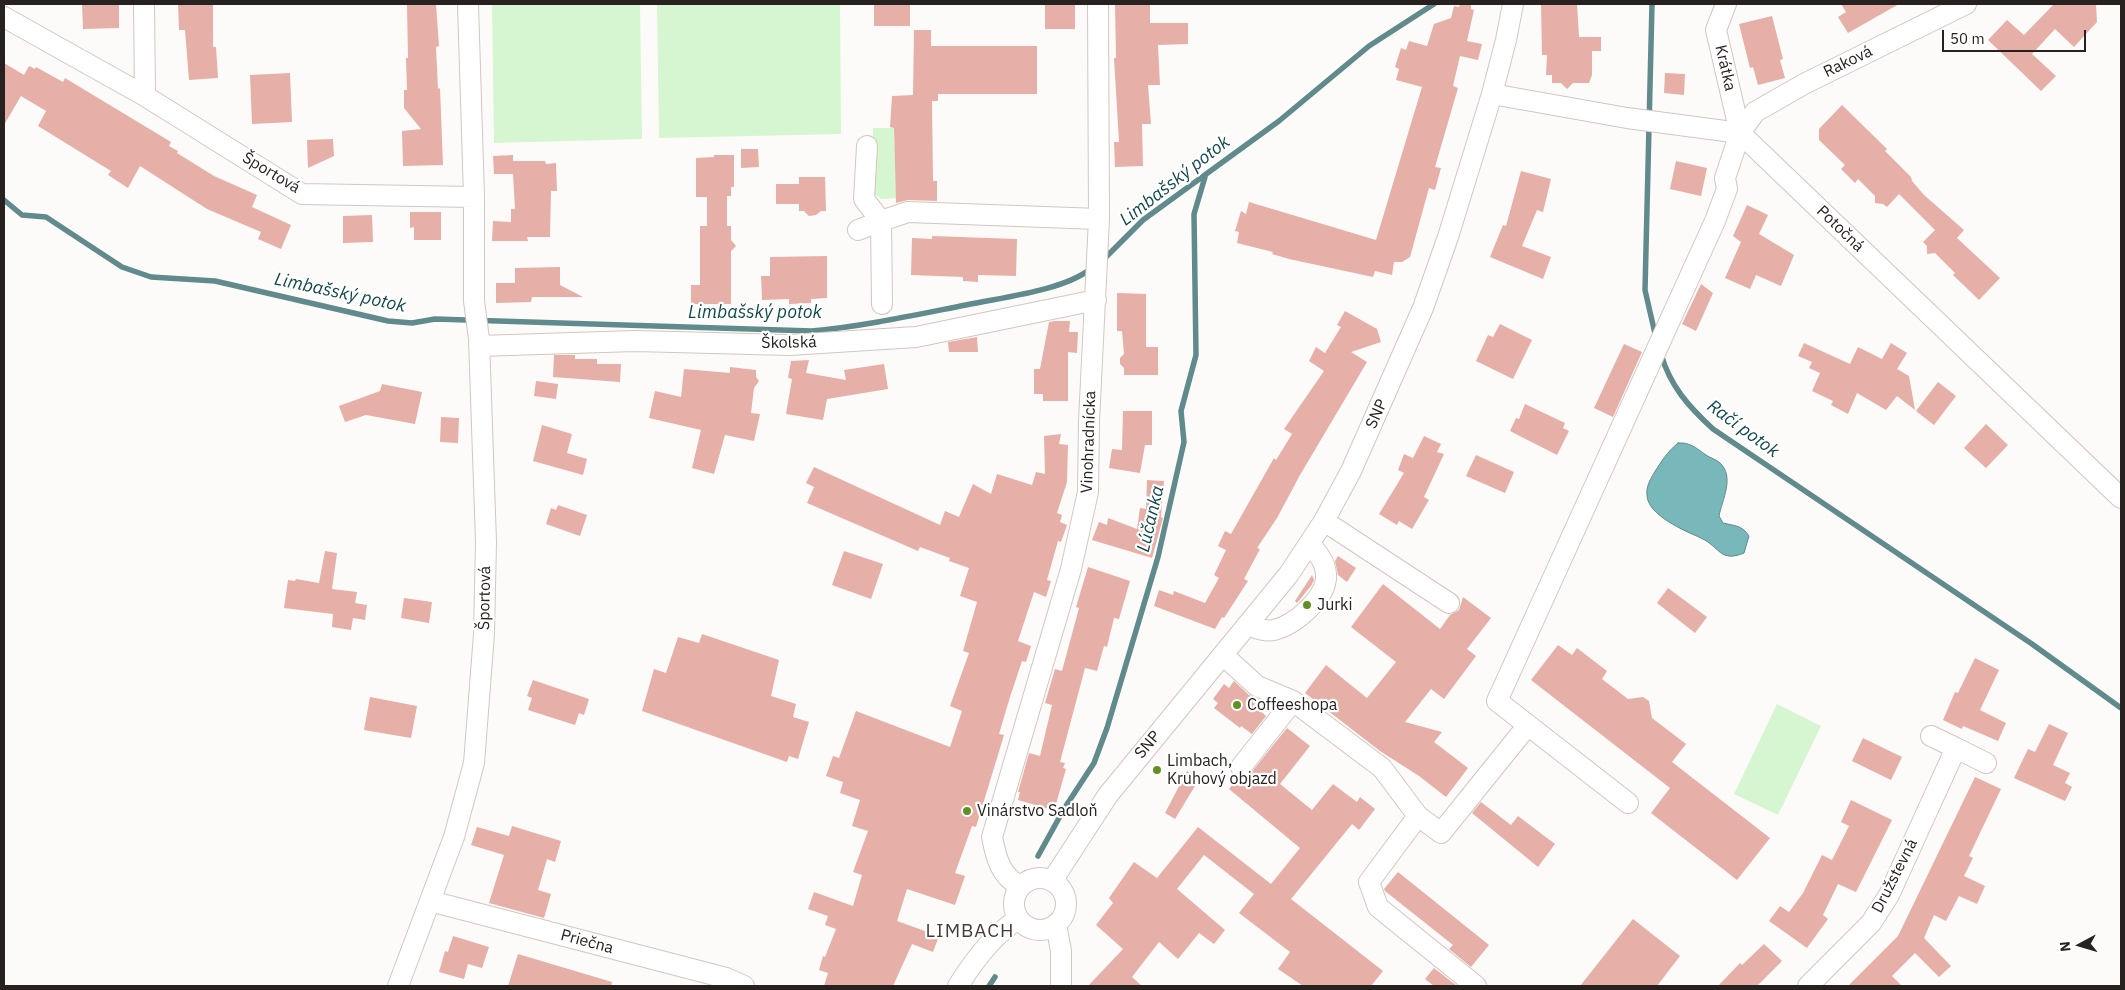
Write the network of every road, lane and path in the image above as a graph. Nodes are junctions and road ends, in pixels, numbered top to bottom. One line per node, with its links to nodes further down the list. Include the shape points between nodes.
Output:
1 (144, 4): 9 (street)
2 (468, 4): 12 (street, Športová)
3 (1098, 4): 13 (street, Vinohradnícka)
4 (1513, 4): 8 (street, SNP)
5 (1726, 4): 10 (street, Krátka, via 1716,30)
6 (1966, 4): 10 (street, Raková, via 1804,84 1755,112)
7 (4, 17): 9 (street, Športová)
8 (1492, 94): 10 (street, via 1627,118); 20 (street, SNP, via 1423,308 1350,471)
9 (145, 96): 12 (street, Športová, via 302,194)
10 (1740, 133): 19 (street, Potočná); 26 (street, via 1725,178 1727,190 1715,221 1497,701)
11 (867, 146): 14 (street, via 864,199)
12 (474, 197): 18 (street, Športová, via 474,300)
13 (1099, 219): 14 (street, via 908,212); 16 (street, Vinohradnícka)
14 (881, 221): 15 (street); 17 (street)
15 (858, 230)
16 (1096, 300): 18 (street, Školská, via 916,337 789,345 635,341); 34 (street, Vinohradnícka, via 1088,492 1071,569 992,837 1002,869 1012,882)
17 (882, 304)
18 (479, 342): 35 (street, Športová, via 486,542 484,634 474,763 454,837)
19 (2121, 498)
20 (1324, 521): 21 (street, SNP); 22 (street)
21 (1316, 552): 23 (street, SNP); 23 (street, via 1326,573 1326,584 1309,611 1272,630)
22 (1449, 603)
23 (1248, 625): 24 (street, SNP)
24 (1223, 655): 25 (street, via 1257,686); 33 (street, SNP, via 1130,767)
25 (1293, 701): 30 (street); 32 (street, via 1382,768)
26 (1528, 725): 31 (street); 32 (street, via 1440,833)
27 (1931, 736): 28 (street)
28 (1956, 748): 29 (street); 43 (street, Družstevná, via 1888,895 1870,924)
29 (1986, 763)
30 (1241, 767)
31 (1628, 803)
32 (1418, 816): 42 (street, via 1369,882 1378,907)
33 (1052, 881): 34 (street, via 1036,878); 37 (street, via 1059,886 1066,901 1066,910)
34 (1020, 886): 36 (street, via 1014,902)
35 (430, 902): 39 (street, Športová); 40 (street, Priečna, via 726,978)
36 (1019, 919): 37 (street, via 1041,930); 38 (street, via 1009,924)
37 (1056, 924): 41 (street, via 1061,951)
38 (962, 979)
39 (398, 986)
40 (744, 986)
41 (1061, 986)
42 (1476, 986)
43 (1808, 986)

